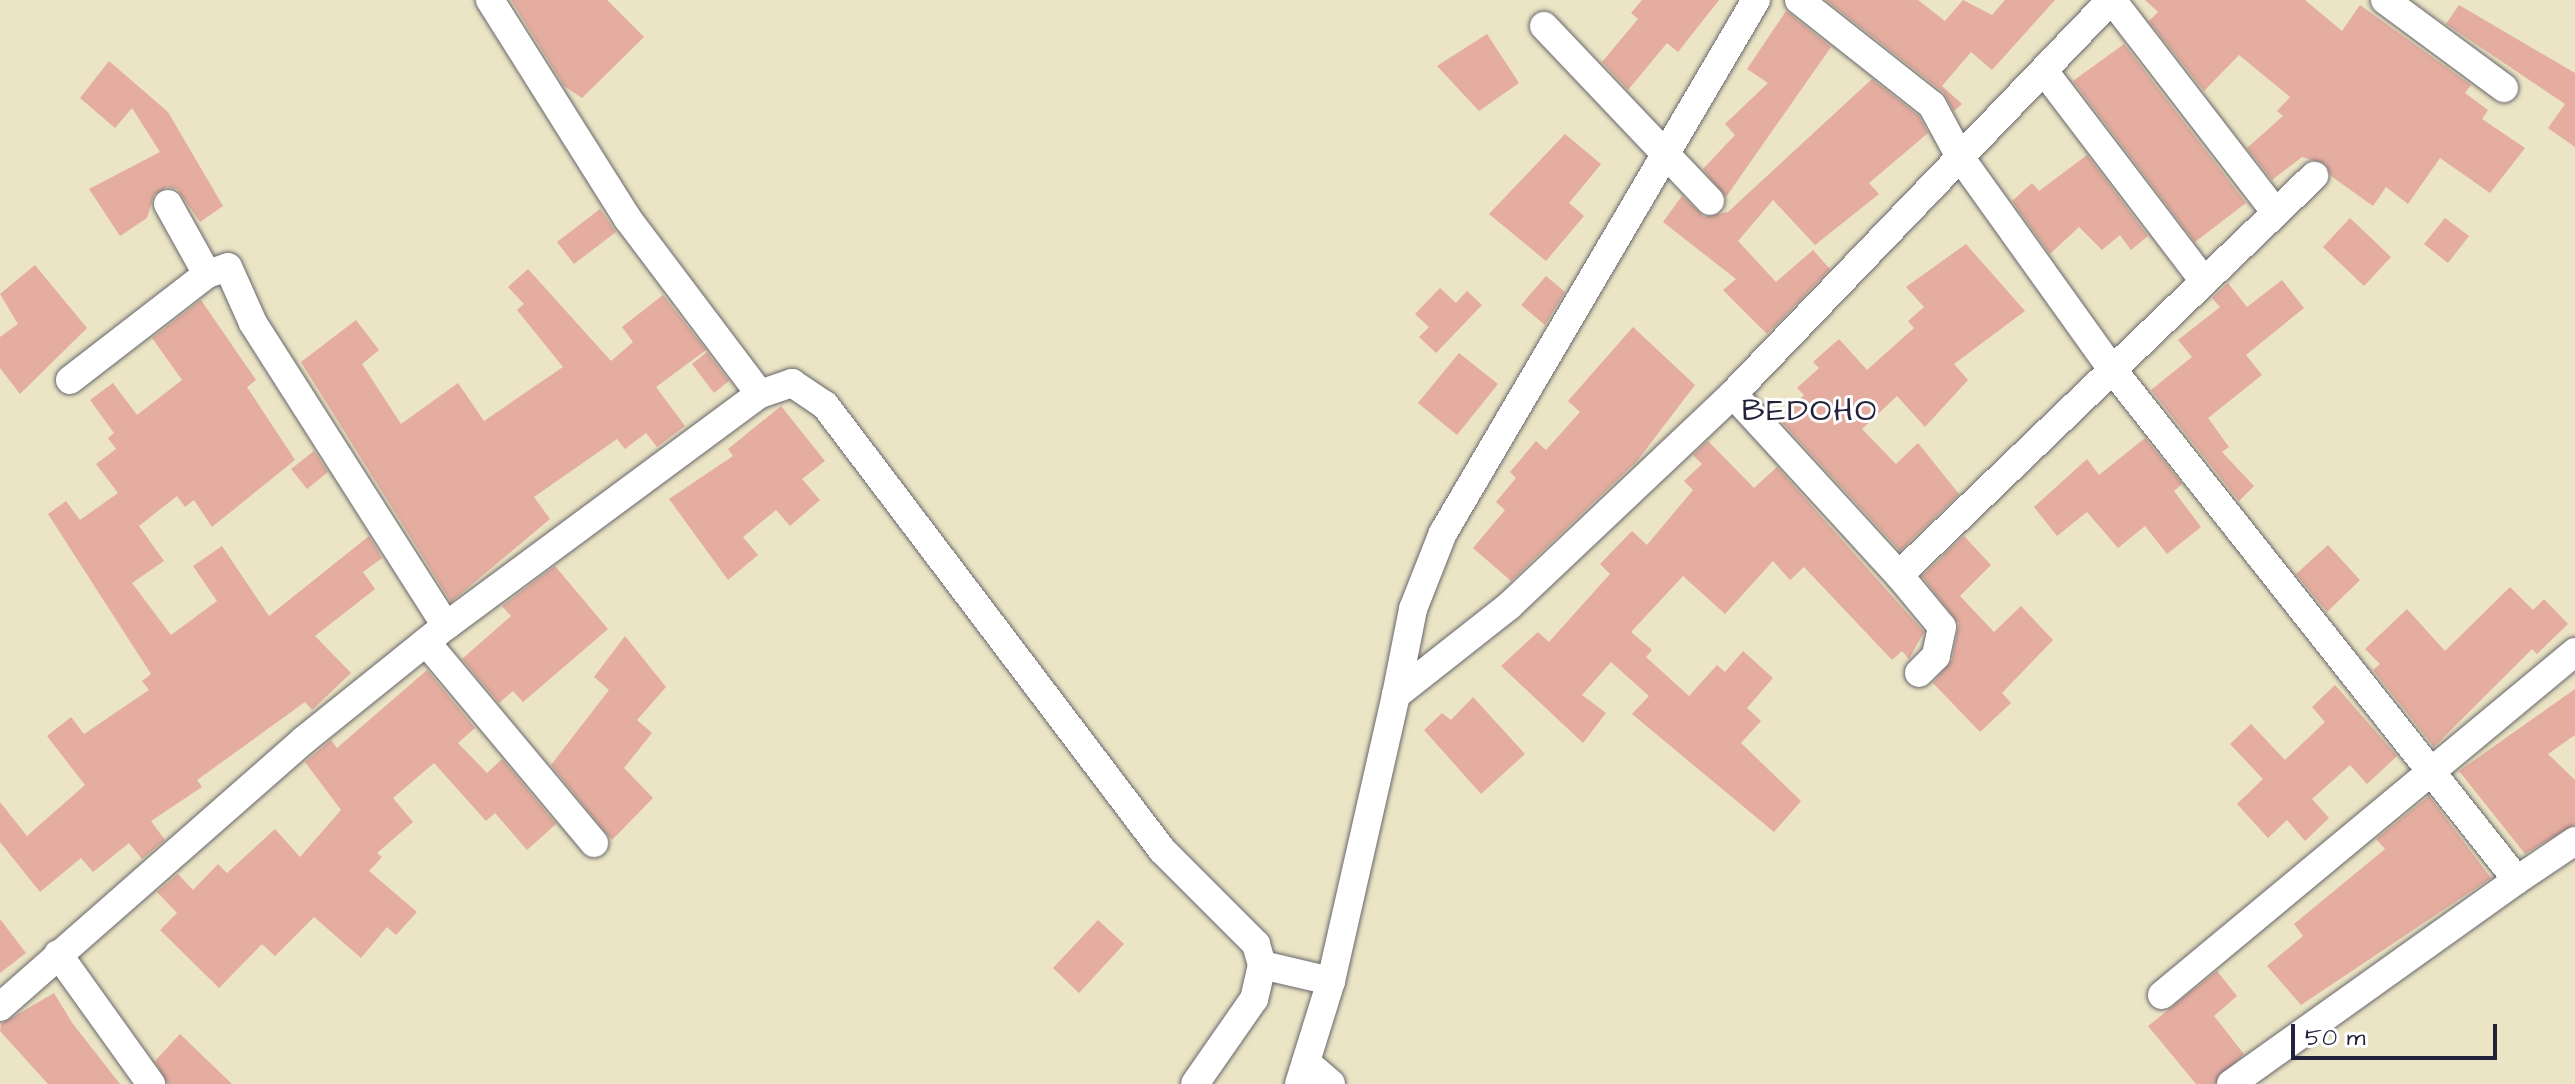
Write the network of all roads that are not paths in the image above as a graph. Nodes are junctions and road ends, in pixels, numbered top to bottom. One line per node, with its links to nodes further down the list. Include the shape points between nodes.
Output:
1 (490, 0): 19 (street, via 628,219)
2 (1756, 0): 10 (street)
3 (1799, 0): 9 (street, via 1932,105)
4 (2111, 0): 7 (street); 14 (street)
5 (2385, 0): 8 (street)
6 (1544, 26): 10 (street)
7 (2044, 71): 9 (street); 16 (street)
8 (2504, 88)
9 (1960, 157): 17 (street); 20 (street)
10 (1667, 159): 12 (street); 25 (street, via 1443,533 1413,609)
11 (2314, 176): 14 (street)
12 (1710, 201)
13 (168, 204): 15 (street)
14 (2272, 208): 16 (street)
15 (207, 274): 18 (street); 22 (street, via 228,267 253,323)
16 (2201, 277): 17 (street)
17 (2112, 369): 21 (street); 26 (street)
18 (70, 380)
19 (760, 394): 22 (street); 31 (street, via 792,383 825,405 1162,850 1256,944)
20 (1733, 394): 21 (street); 25 (street, via 1509,606)
21 (1899, 575): 24 (street, via 1942,627 1936,656)
22 (436, 634): 28 (street); 30 (street)
23 (2575, 652): 26 (street)
24 (1919, 673)
25 (1396, 695): 32 (street)
26 (2433, 769): 29 (street); 33 (street)
27 (2575, 841): 29 (street)
28 (594, 843)
29 (2517, 880): 39 (street)
30 (58, 954): 34 (street); 36 (street)
31 (1262, 965): 32 (street); 37 (street, via 1254,999)
32 (1315, 977): 35 (street)
33 (2162, 995)
34 (3, 998)
35 (1303, 1073): 38 (street)
36 (151, 1084)
37 (1195, 1084)
38 (1331, 1084)
39 (2231, 1084)

